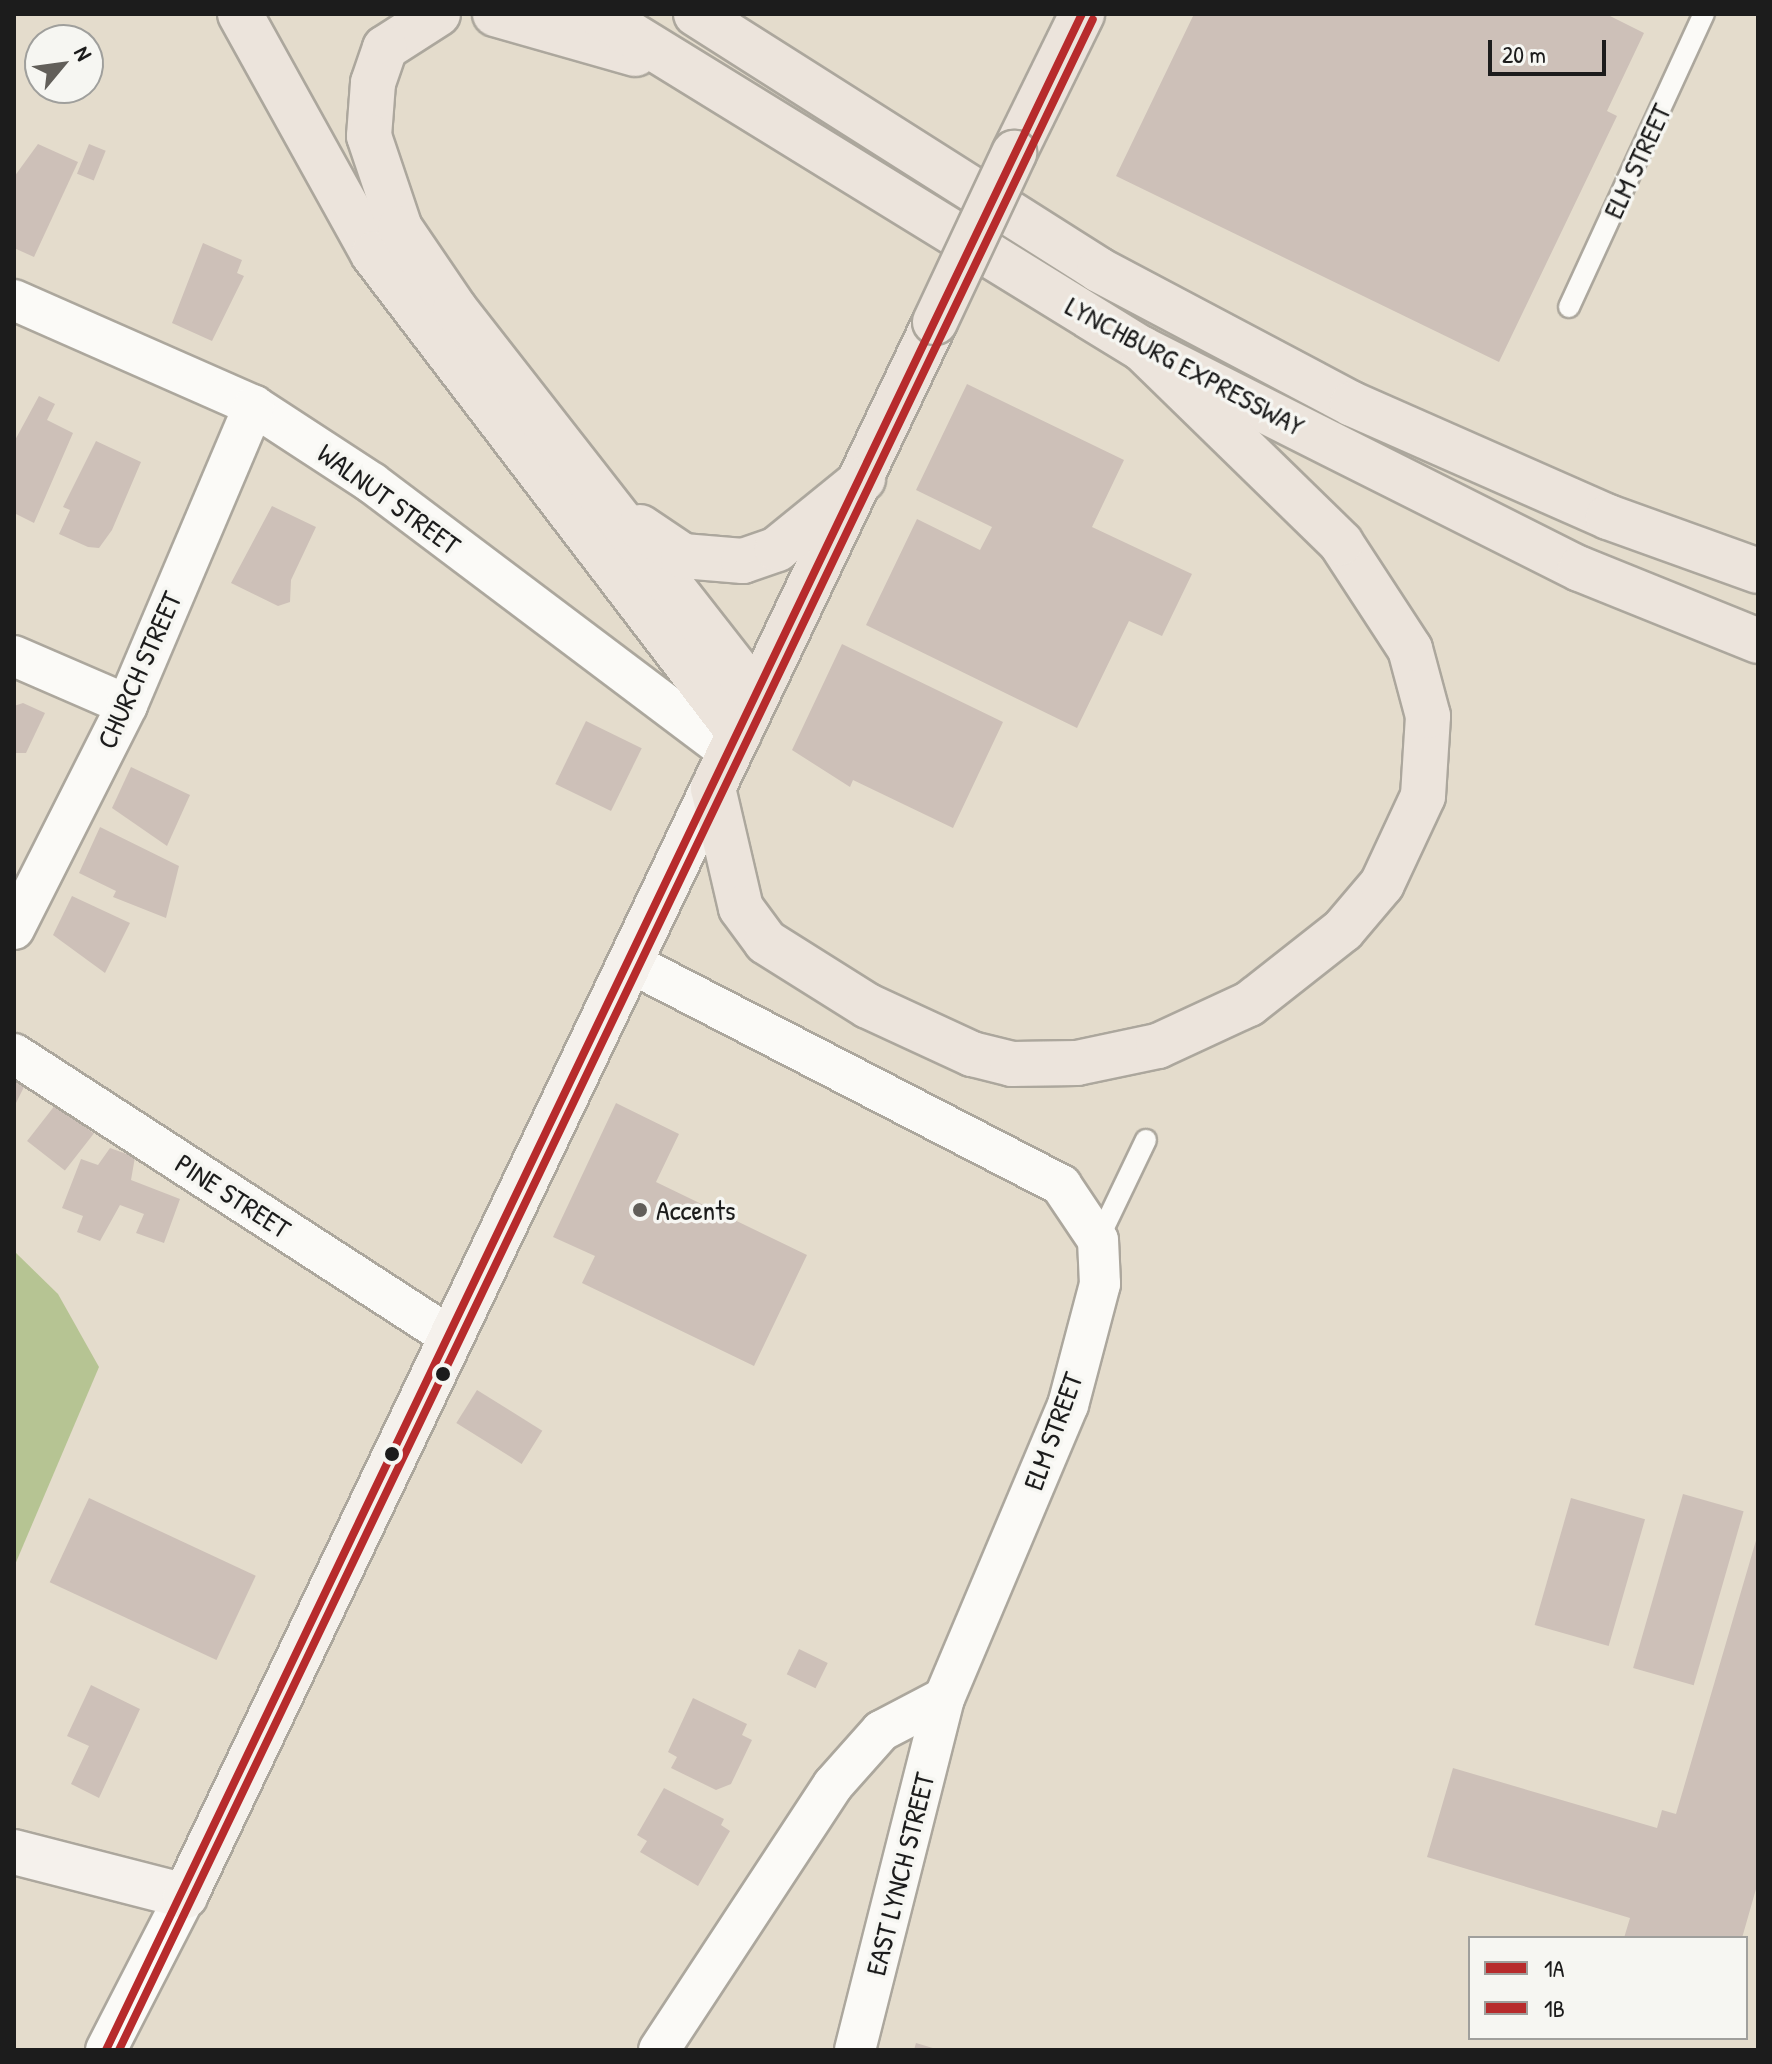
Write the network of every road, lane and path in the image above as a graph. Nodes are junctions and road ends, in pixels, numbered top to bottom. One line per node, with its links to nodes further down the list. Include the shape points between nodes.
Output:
1 (240, 14): 19 (main road, via 373,254)
2 (438, 14): 14 (main road, via 385,48 373,83 369,136 400,228 455,309)
3 (495, 14): 8 (main road)
4 (598, 14): 8 (main road, LYNCHBURG EXPRESSWAY)
5 (1082, 14): 13 (main road, bridge)
6 (1698, 16): 10 (lane, ELM STREET)
7 (709, 20): 15 (main road, LYNCHBURG EXPRESSWAY, via 1099,270 1352,404 1608,517)
8 (689, 70): 11 (main road, LYNCHBURG EXPRESSWAY)
9 (14, 300): 12 (street, WALNUT STREET)
10 (1569, 307)
11 (1142, 349): 16 (main road, LYNCHBURG EXPRESSWAY, via 1580,569); 19 (main road, via 1341,543 1410,649 1428,716 1423,796 1382,884 1343,930 1249,1004 1158,1046 1077,1063 1012,1064 972,1054 868,1006 766,942 741,908)
12 (254, 406): 18 (street, CHURCH STREET); 19 (street, WALNUT STREET, via 372,483)
13 (863, 479): 14 (main road, via 777,549 743,561 683,556); 19 (main road)
14 (622, 515): 19 (main road)
15 (1758, 571)
16 (1758, 641)
17 (14, 656): 18 (street)
18 (127, 705): 20 (street, CHURCH STREET)
19 (735, 742): 21 (main road)
20 (14, 929)
21 (631, 963): 24 (street, via 1061,1185); 25 (main road)
22 (14, 1054): 25 (street, PINE STREET)
23 (1146, 1140): 24 (lane)
24 (1098, 1240): 26 (street, ELM STREET, via 1100,1284 1068,1405)
25 (452, 1338): 28 (main road)
26 (944, 1698): 30 (street, via 881,1731 833,1785); 31 (street, EAST LYNCH STREET)
27 (14, 1852): 28 (main road)
28 (185, 1896): 29 (street)
29 (106, 2050)
30 (659, 2050)
31 (855, 2050)

